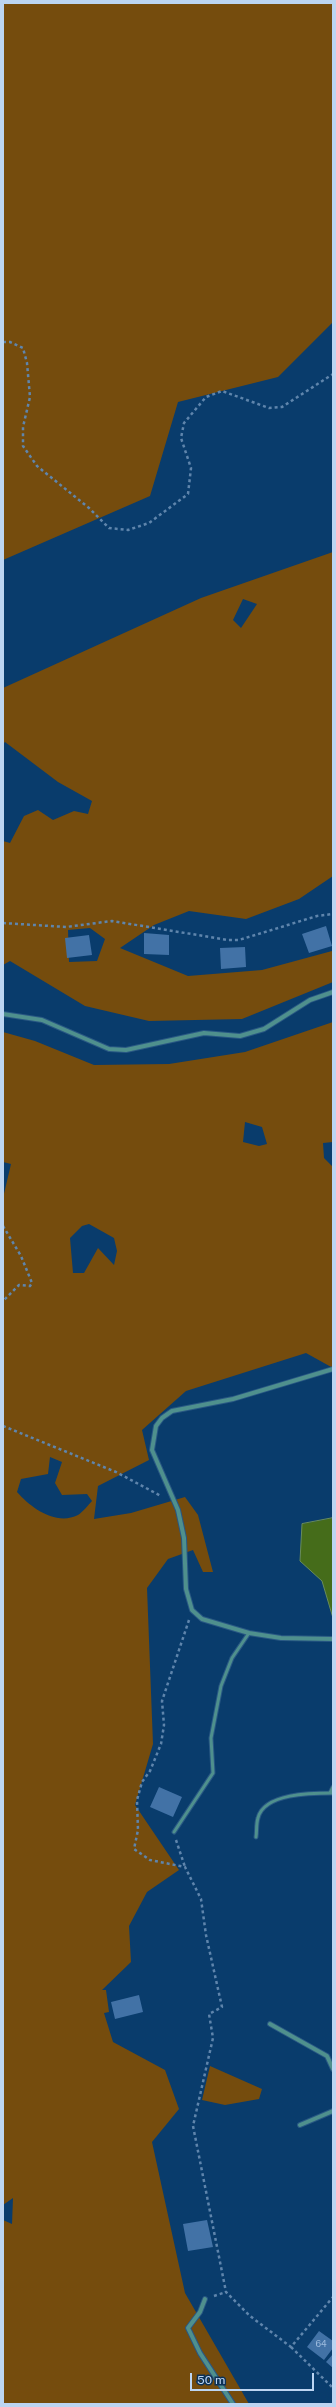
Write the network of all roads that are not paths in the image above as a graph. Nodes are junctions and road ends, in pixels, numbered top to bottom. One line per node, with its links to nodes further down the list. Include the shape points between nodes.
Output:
1 (333, 992): 2 (street, via 310,1000 264,1029 240,1036 204,1033 126,1050 110,1049 42,1020)
2 (3, 1014)
3 (333, 1369): 4 (street, via 233,1399 172,1411 156,1426 152,1450 178,1510 184,1538 186,1589 192,1610 202,1619)
4 (249, 1633): 5 (street, via 281,1638); 8 (lane, via 232,1658 221,1686 211,1738 213,1773)
5 (333, 1639)
6 (333, 1787): 7 (lane)
7 (332, 1793): 9 (lane, via 306,1794 275,1800 264,1808 258,1817)
8 (174, 1832)
9 (256, 1837)
10 (270, 2024): 11 (street, via 327,2056)
11 (333, 2069)
12 (333, 2111): 13 (street)
13 (300, 2125)
14 (204, 2299): 15 (street, via 200,2312 188,2328 200,2353)
15 (233, 2404)

